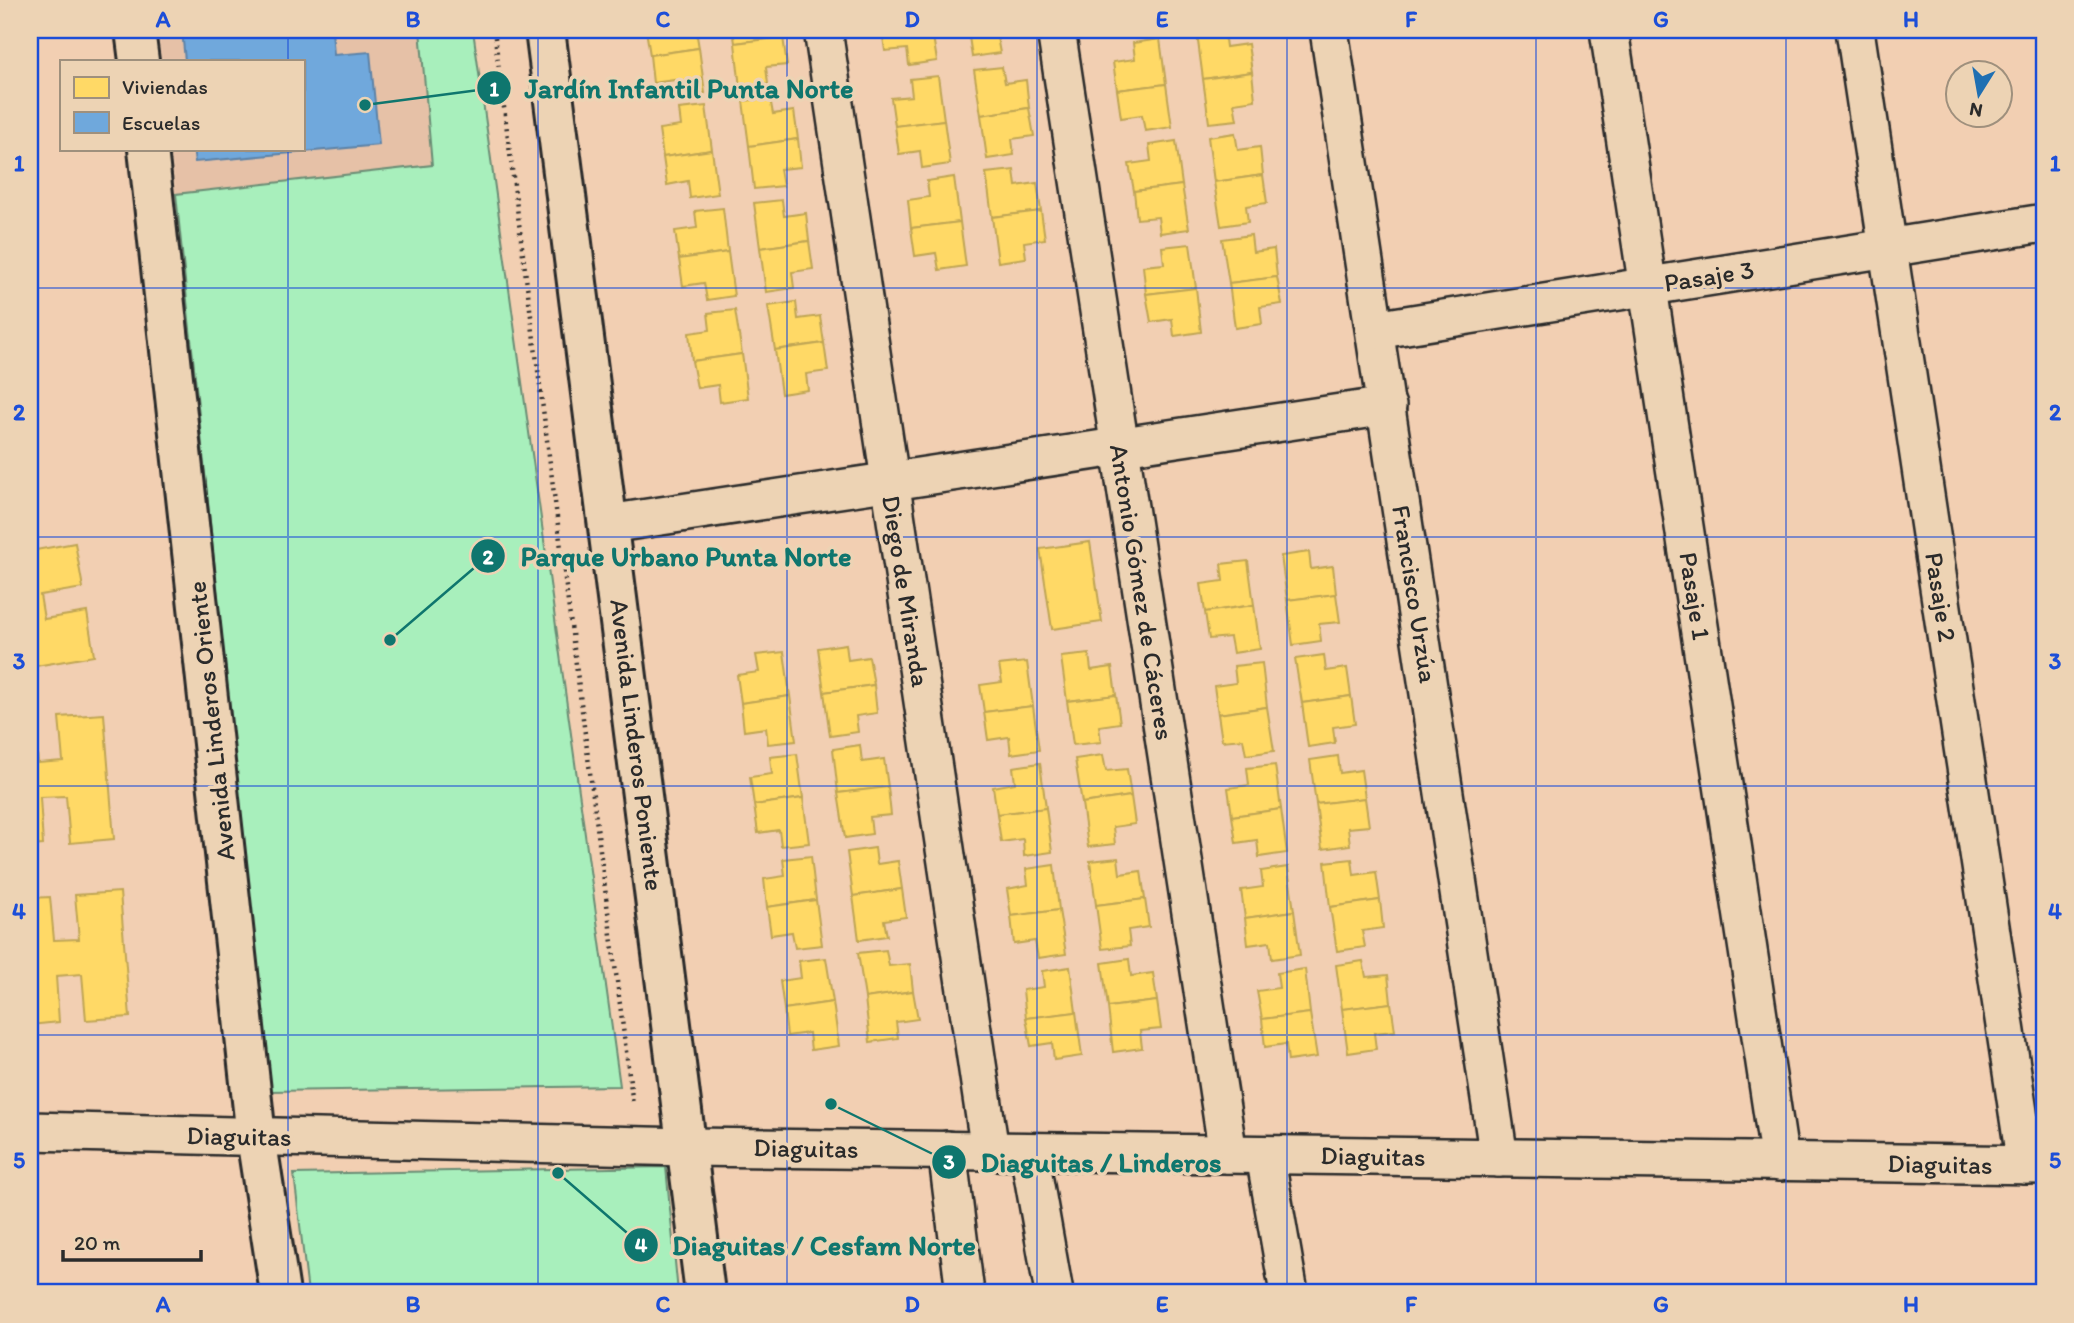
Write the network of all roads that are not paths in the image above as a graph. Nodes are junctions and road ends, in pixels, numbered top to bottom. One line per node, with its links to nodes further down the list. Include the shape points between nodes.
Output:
1 (135, 30): 8 (street)
2 (545, 30): 17 (street, Avenida Linderos Poniente)
3 (823, 30): 16 (street, Diego de Miranda)
4 (1056, 30): 15 (street, Antonio Gómez de Cáceres)
5 (1329, 30): 13 (street, Francisco Urzúa)
6 (1609, 30): 12 (street, Pasaje 1)
7 (1855, 30): 11 (street, Pasaje 2)
8 (139, 60)
9 (148, 150): 19 (street, Avenida Linderos Oriente)
10 (2044, 223): 11 (street, Pasaje 3)
11 (1888, 248): 12 (street, Pasaje 3); 28 (street, Pasaje 2)
12 (1648, 286): 13 (street, Pasaje 3); 27 (street, Pasaje 1)
13 (1375, 330): 14 (street, Francisco Urzúa)
14 (1387, 406): 15 (street); 26 (street, Francisco Urzúa)
15 (1120, 446): 16 (street); 24 (street, Antonio Gómez de Cáceres)
16 (889, 482): 17 (street); 22 (street, Diego de Miranda)
17 (608, 524): 20 (street, Avenida Linderos Poniente)
18 (30, 1131): 19 (street, Diaguitas)
19 (256, 1137): 20 (street, Diaguitas); 29 (street, Avenida Linderos Oriente)
20 (688, 1147): 21 (street, Diaguitas); 30 (street, Avenida Linderos Poniente)
21 (947, 1150): 22 (street, Diaguitas); 31 (street)
22 (990, 1151): 23 (street, Diaguitas)
23 (1029, 1152): 24 (street, Diaguitas); 32 (street)
24 (1228, 1154): 25 (street, Diaguitas)
25 (1265, 1155): 26 (street, Diaguitas); 33 (street)
26 (1499, 1158): 27 (street, Diaguitas)
27 (1780, 1162): 28 (street, Diaguitas)
28 (2035, 1165)
29 (280, 1293)
30 (705, 1293)
31 (964, 1293)
32 (1054, 1293)
33 (1289, 1293)

